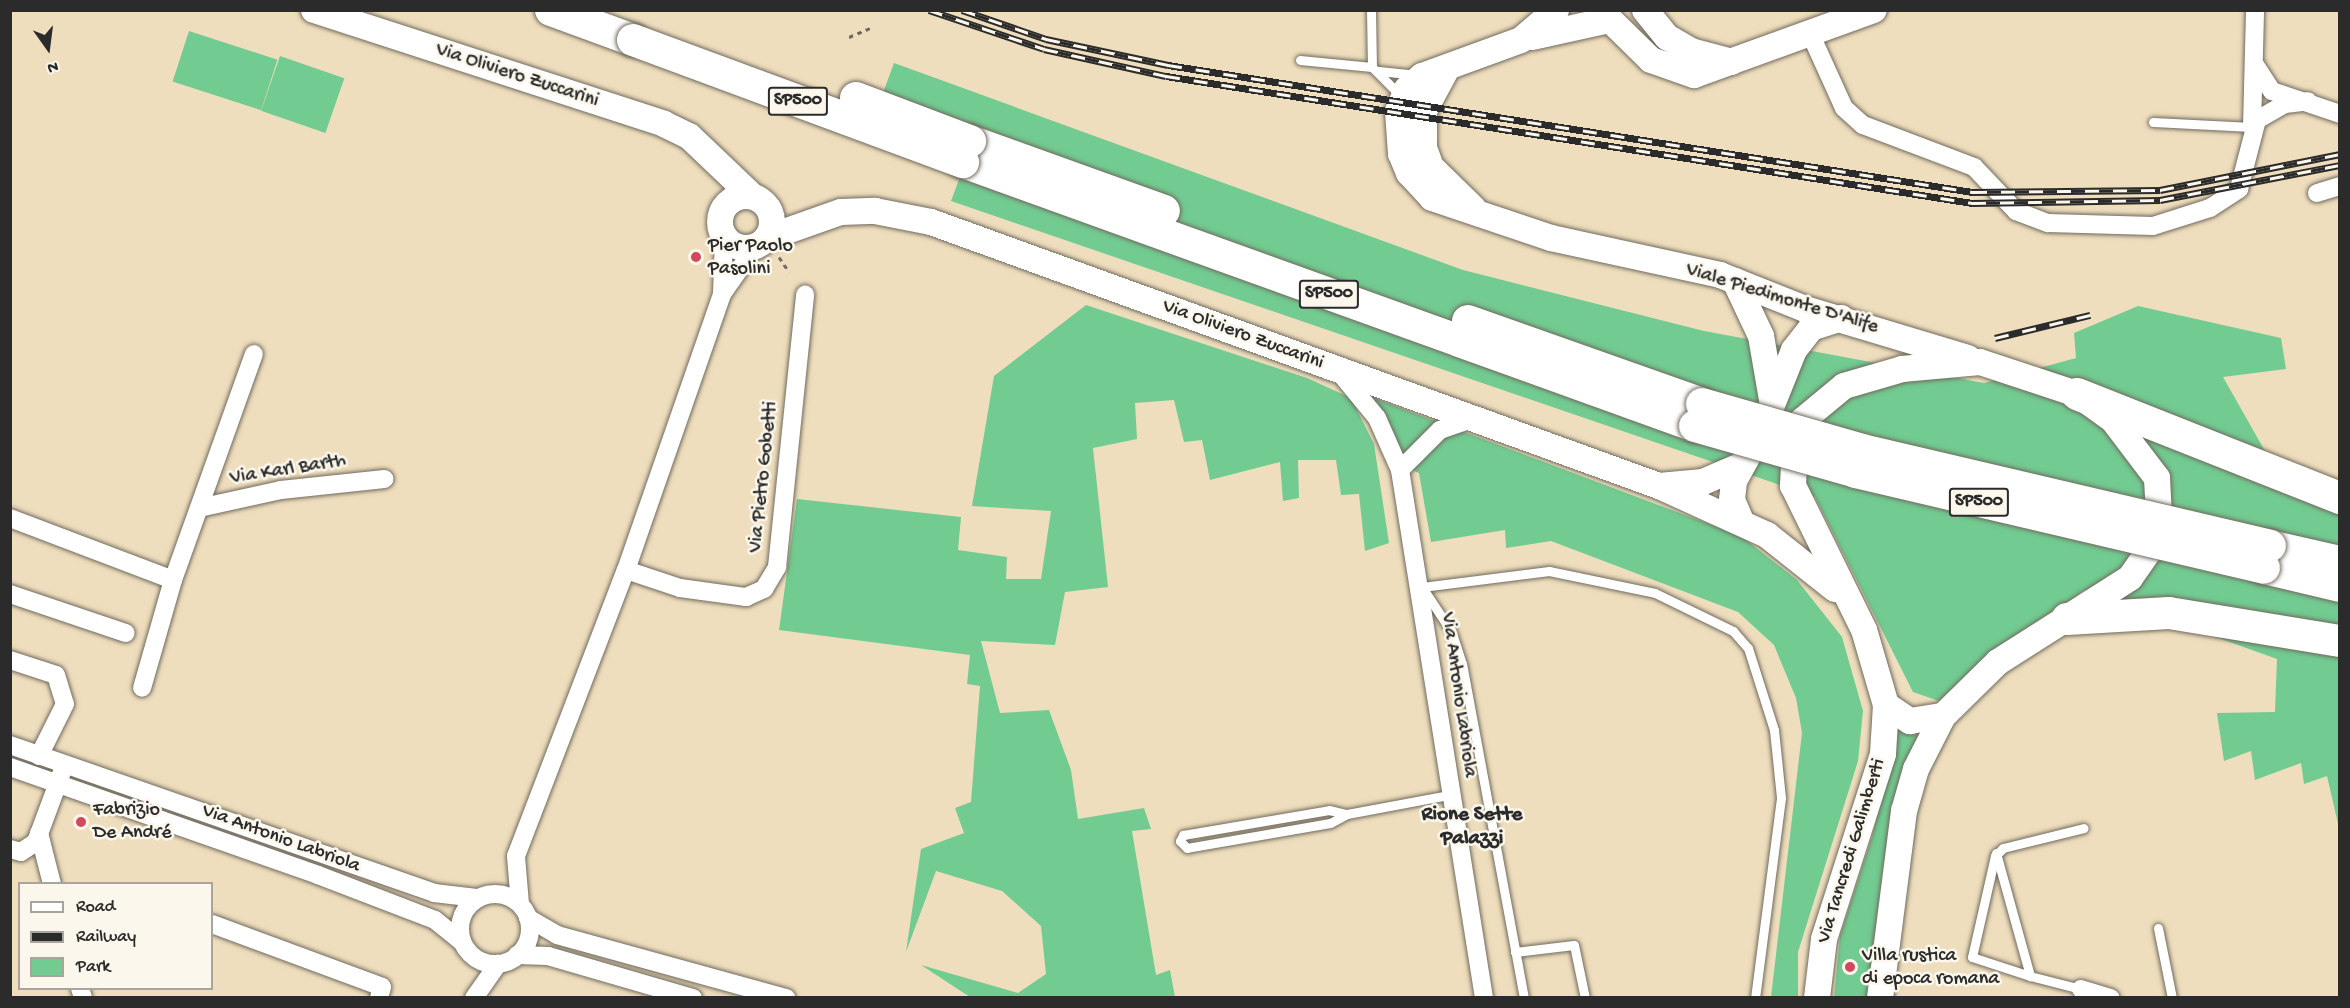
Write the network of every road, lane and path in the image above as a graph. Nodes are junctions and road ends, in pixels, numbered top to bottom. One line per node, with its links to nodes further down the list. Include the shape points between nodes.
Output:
1 (314, 10): 10 (main road, Via Oliviero Zuccarini)
2 (551, 10): 11 (highway, SP500)
3 (1371, 10): 19 (lane)
4 (1536, 10): 15 (main road)
5 (1556, 10): 15 (main road)
6 (1645, 10): 18 (main road, via 1667,37 1691,51)
7 (1874, 10): 13 (main road)
8 (2254, 10): 16 (street)
9 (1604, 15): 15 (main road); 18 (main road, via 1633,46 1668,69 1694,75)
10 (356, 18): 26 (main road, Via Oliviero Zuccarini, via 664,124 689,136)
11 (630, 23): 53 (highway, SP500, bridge, via 967,151 1857,472)
12 (873, 27): 14 (path)
13 (1810, 33): 18 (main road); 25 (street, via 1844,108 1863,125 1974,167 2016,212 2048,224 2153,226 2210,208 2239,189)
14 (849, 37)
15 (1513, 43): 20 (main road)
16 (2254, 57): 22 (street, via 2261,80 2272,91); 25 (street)
17 (1300, 60): 19 (lane)
18 (1732, 62)
19 (1375, 69): 20 (lane); 21 (lane)
20 (1434, 73): 21 (main road); 31 (main road, Viale Piedimonte D'Alife, via 1424,111 1424,148 1443,182)
21 (1402, 98): 31 (main road, Viale Piedimonte D'Alife, via 1396,133 1409,173 1432,198)
22 (2308, 101): 23 (street); 25 (street, via 2268,111)
23 (2340, 114)
24 (2153, 122): 25 (lane)
25 (2252, 127)
26 (711, 157): 29 (main road, Via Oliviero Zuccarini); 32 (main road)
27 (2340, 186): 28 (street)
28 (2317, 193)
29 (757, 199): 30 (main road, Via Oliviero Zuccarini); 32 (main road, via 736,198); 33 (main road, via 772,214)
30 (822, 214): 33 (main road, Via Oliviero Zuccarini); 41 (main road, Via Oliviero Zuccarini, via 875,211 932,222)
31 (1479, 214): 35 (main road, Viale Piedimonte D'Alife, via 1551,238)
32 (723, 226): 33 (main road, via 738,247); 36 (street)
33 (766, 246): 34 (path); 36 (street)
34 (789, 272)
35 (1735, 281): 38 (main road, Viale Piedimonte D'Alife); 43 (main road, via 1761,336)
36 (722, 294): 55 (street)
37 (805, 294): 55 (street, Via Pietro Gobetti, via 777,567 764,589 746,597 680,588)
38 (1841, 318): 40 (main road, Viale Piedimonte D'Alife); 43 (main road, via 1824,321 1800,338)
39 (254, 354): 50 (street)
40 (1980, 362): 42 (main road, Via Tancredi Galimberti); 60 (main road, Via Tancredi Galimberti, via 1876,375 1822,399 1803,420 1791,462 1793,486)
41 (1337, 370): 44 (main road, Via Oliviero Zuccarini); 46 (street, Via Antonio Labriola, via 1377,418)
42 (2077, 394): 49 (highway); 61 (main road, Via Tancredi Galimberti, via 2139,449 2157,478 2162,507 2160,535 2130,578)
43 (1773, 407): 45 (main road)
44 (1474, 418): 46 (street, via 1440,430); 48 (main road, Via Oliviero Zuccarini)
45 (1740, 466): 48 (main road, Via Oliviero Zuccarini, via 1703,482); 52 (main road, via 1731,493)
46 (1400, 470): 58 (street, Via Antonio Labriola)
47 (384, 479): 50 (street, Via Karl Barth, via 281,490)
48 (1659, 486): 52 (main road, Via Oliviero Zuccarini)
49 (2340, 498)
50 (199, 508): 56 (street)
51 (10, 518): 56 (street)
52 (1741, 521): 60 (main road, Via Tancredi Galimberti, via 1789,548)
53 (2267, 557): 54 (highway, SP500); 57 (highway, SP500)
54 (2340, 562)
55 (626, 570): 79 (street)
56 (173, 580): 65 (street)
57 (2340, 586)
58 (1422, 587): 73 (street, Via Antonio Labriola, via 1423,631); 86 (lane, via 1451,631 1462,664); 100 (lane, via 1549,571 1655,592 1733,631 1748,648 1774,730 1781,798)
59 (10, 594): 62 (street)
60 (1846, 600): 66 (main road, Via Tancredi Galimberti, via 1878,665)
61 (2067, 619): 63 (highway, via 2169,613); 67 (main road, Via Tancredi Galimberti, via 1998,662)
62 (126, 633)
63 (2340, 641)
64 (10, 660): 69 (street, via 56,675 65,704)
65 (142, 688)
66 (1886, 705): 67 (main road, via 1910,721); 101 (main road, Via Tancredi Galimberti, via 1882,754 1824,939)
67 (1943, 716): 102 (main road, Via Tancredi Galimberti, via 1916,769 1904,811)
68 (10, 745): 69 (street, Via Antonio Labriola)
69 (39, 756): 70 (street, Via Antonio Labriola)
70 (66, 765): 72 (street); 81 (street, Via Antonio Labriola, via 434,893)
71 (10, 767): 72 (street, Via Antonio Labriola)
72 (56, 783): 76 (street); 85 (street, Via Antonio Labriola, via 424,916)
73 (1449, 795): 74 (lane); 97 (street, Via Antonio Labriola)
74 (1347, 814): 74 (lane, via 1329,810 1183,836 1180,841 1187,848 1330,823)
75 (2084, 828): 78 (lane)
76 (39, 833): 77 (street, via 21,852); 80 (street)
77 (10, 849)
78 (1996, 853): 90 (lane); 90 (lane, via 1972,957)
79 (515, 865): 81 (street); 82 (street)
80 (51, 882)
81 (484, 896): 82 (street); 85 (street, via 460,923)
82 (524, 911): 87 (street, via 527,941); 96 (street, via 556,935)
83 (213, 924): 93 (street, via 382,987)
84 (2158, 928): 104 (lane)
85 (462, 942): 88 (street)
86 (1515, 952): 98 (lane); 99 (lane, via 1574,945)
87 (517, 955): 89 (street); 95 (street, via 548,956)
88 (474, 957): 89 (street); 91 (street)
89 (498, 963): 91 (street)
90 (2030, 976): 92 (lane)
91 (481, 980): 94 (street)
92 (2081, 989): 103 (street)
93 (379, 998)
94 (474, 998)
95 (693, 998)
96 (786, 998)
97 (1484, 998)
98 (1524, 998)
99 (1585, 998)
100 (1755, 998)
101 (1816, 998)
102 (1880, 998)
103 (2111, 998)
104 (2172, 998)

